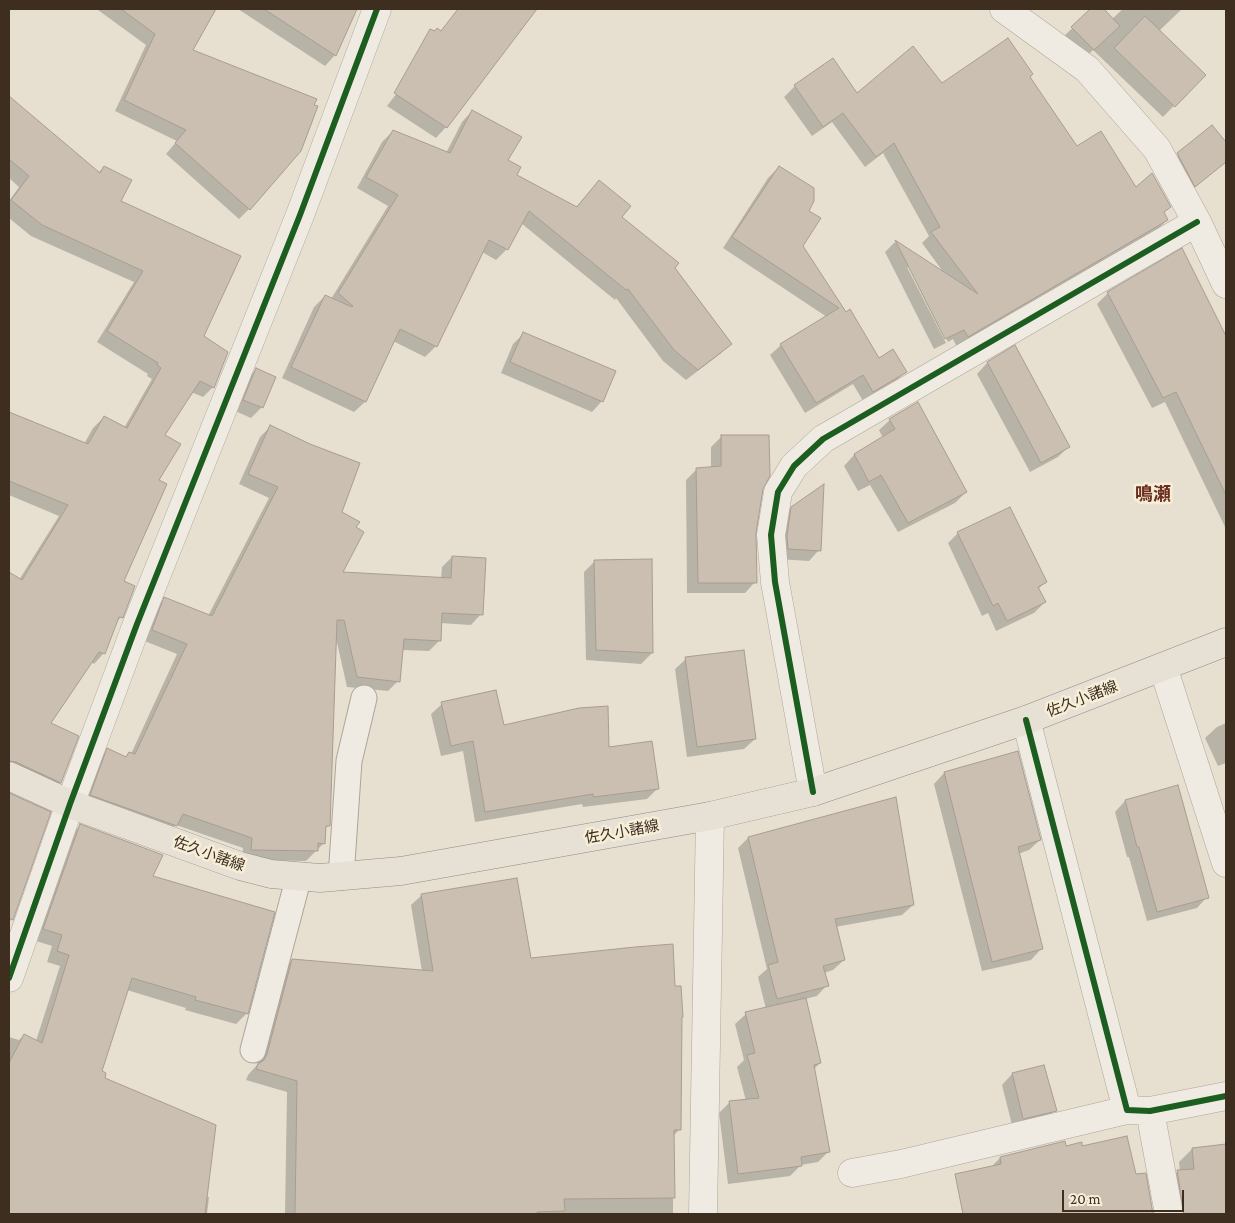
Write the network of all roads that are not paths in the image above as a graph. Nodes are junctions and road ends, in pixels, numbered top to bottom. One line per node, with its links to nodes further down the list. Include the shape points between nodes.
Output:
1 (377, 9): 11 (street)
2 (1004, 9): 3 (street, via 1087,69 1157,149)
3 (1197, 222): 4 (street); 10 (street, via 823,439 794,466 778,492 771,535 775,582)
4 (1226, 284)
5 (1226, 642): 6 (main road, 佐久小諸線)
6 (1162, 667): 8 (main road, 佐久小諸線); 13 (street)
7 (364, 698): 15 (lane, via 349,761)
8 (1026, 720): 10 (main road, 佐久小諸線); 19 (street)
9 (9, 776): 11 (main road, 佐久小諸線)
10 (814, 792): 12 (main road, 佐久小諸線)
11 (70, 804): 14 (main road, 佐久小諸線, via 240,866 271,874); 16 (street)
12 (710, 816): 15 (main road, 佐久小諸線, via 402,871); 21 (street)
13 (1226, 863)
14 (299, 876): 15 (main road, 佐久小諸線); 17 (lane)
15 (341, 877)
16 (9, 978)
17 (253, 1050)
18 (1226, 1096): 19 (street)
19 (1138, 1110): 20 (street); 22 (street)
20 (852, 1173)
21 (700, 1214)
22 (1169, 1214)

